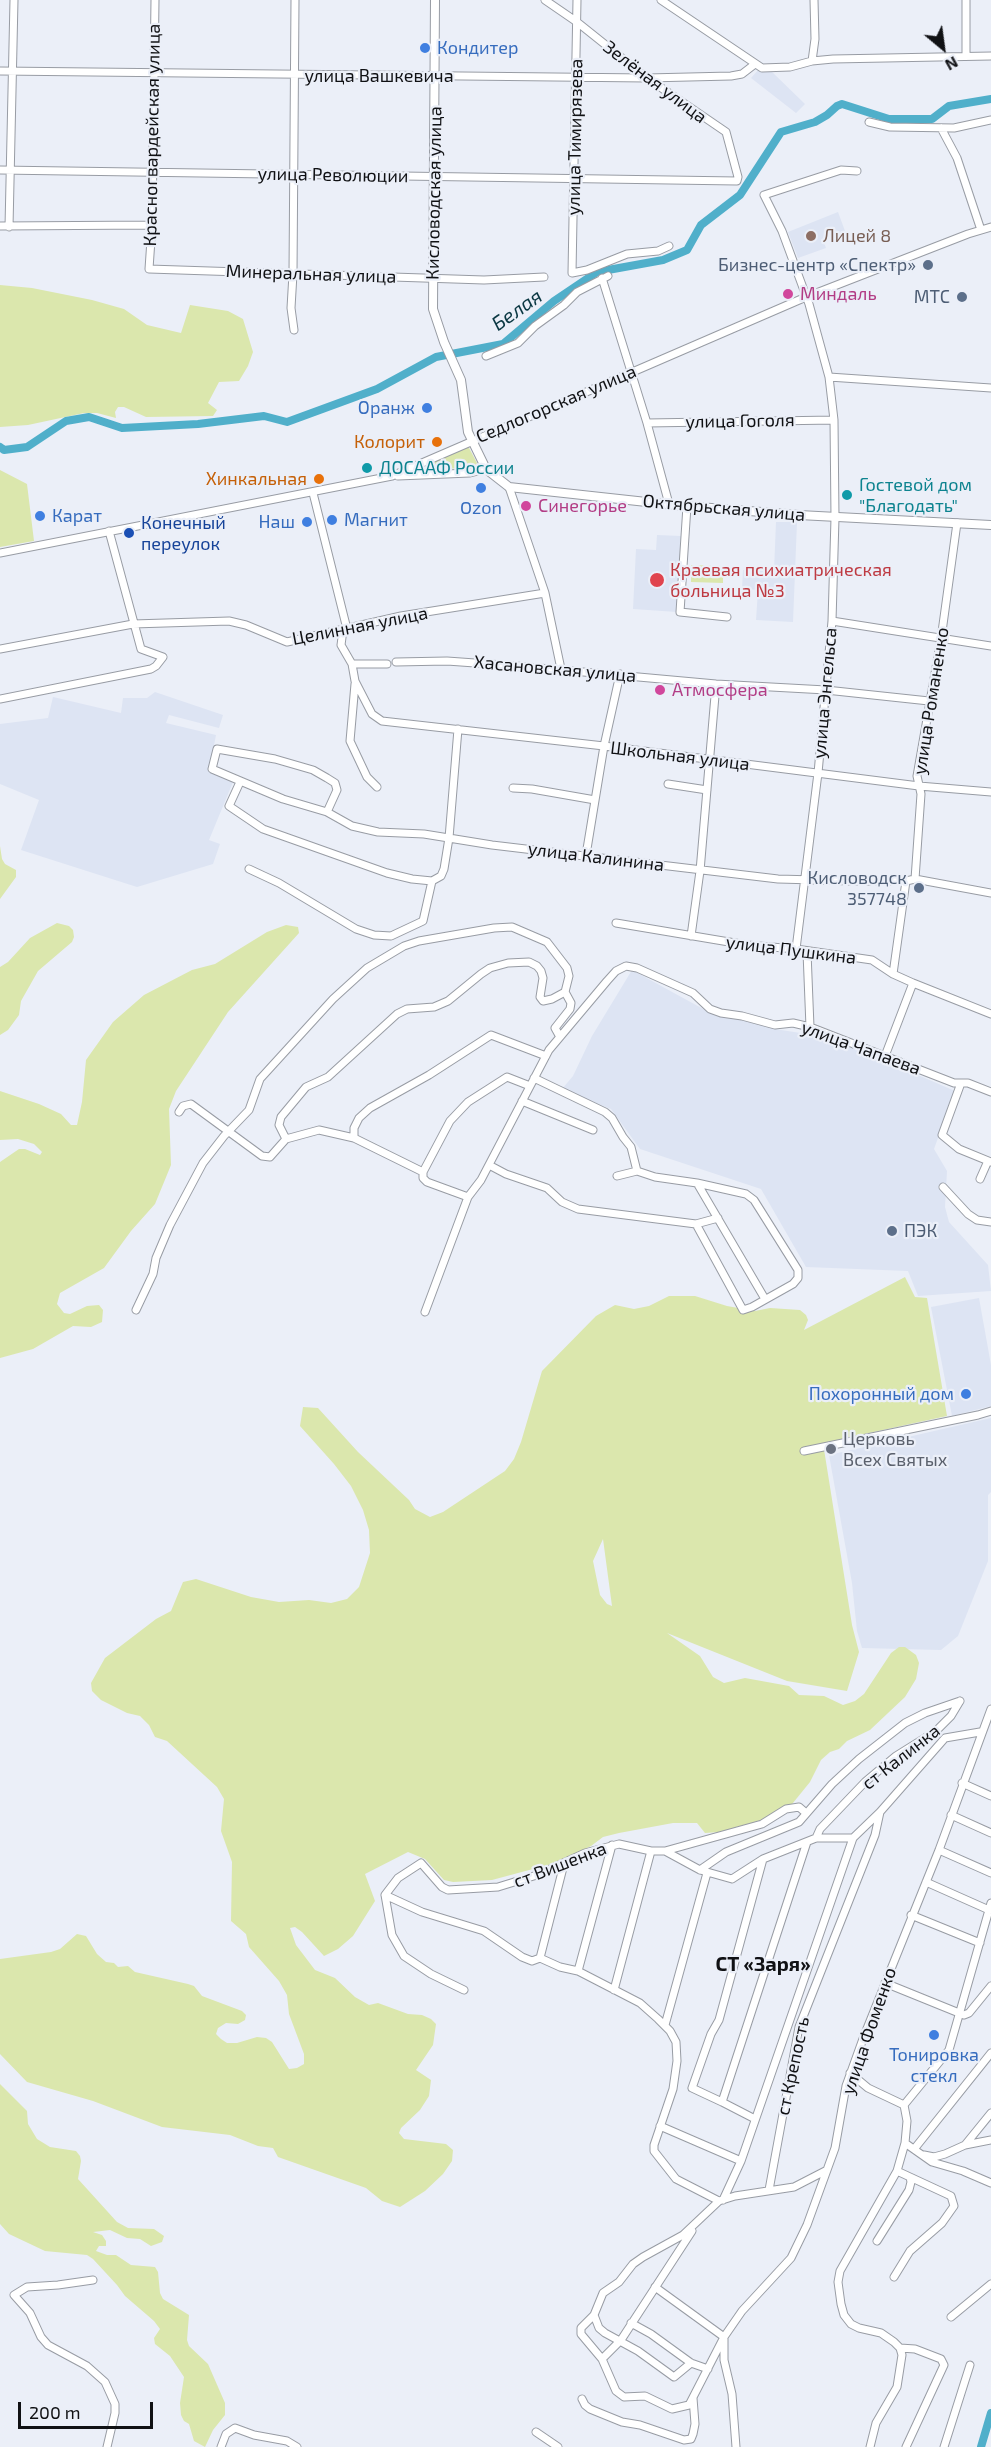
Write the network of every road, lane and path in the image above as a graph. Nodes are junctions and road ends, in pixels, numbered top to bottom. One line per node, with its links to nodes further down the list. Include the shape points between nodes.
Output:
1 (14, 0): 16 (street)
2 (155, 0): 17 (street, Красногвардейская улица)
3 (295, 0): 18 (street)
4 (435, 0): 19 (main road, Кисловодская улица)
5 (545, 0): 10 (street, Зелёная улица)
6 (578, 0): 10 (street, улица Тимирязева)
7 (661, 0): 14 (street)
8 (814, 0): 13 (street)
9 (966, 0): 11 (street)
10 (577, 22): 20 (street, улица Тимирязева); 21 (street, Зелёная улица)
11 (966, 56): 12 (street); 13 (street)
12 (991, 56)
13 (812, 61): 14 (street, via 773,68)
14 (754, 64): 21 (street, улица Вашкевича, via 742,74 731,76)
15 (0, 71): 16 (street, улица Вашкевича)
16 (13, 72): 17 (street, улица Вашкевича); 26 (street)
17 (154, 72): 18 (street, улица Вашкевича); 28 (street, Красногвардейская улица)
18 (295, 75): 19 (street, улица Вашкевича); 29 (street)
19 (435, 76): 20 (street, улица Вашкевича); 30 (main road, Кисловодская улица)
20 (575, 78): 21 (street, улица Вашкевича); 31 (street, улица Тимирязева)
21 (647, 78): 32 (street, Зелёная улица, via 726,132)
22 (991, 120): 24 (street)
23 (869, 122): 24 (street, via 890,127)
24 (941, 128): 37 (street, via 957,158)
25 (0, 170): 26 (street, улица Революции)
26 (11, 170): 28 (street, улица Революции); 35 (street)
27 (857, 171): 43 (street, улица Энгельса, via 841,170 764,195)
28 (152, 172): 29 (street, улица Революции); 33 (street, Красногвардейская улица)
29 (293, 174): 30 (street, улица Революции); 40 (street)
30 (434, 177): 31 (street, улица Революции); 41 (main road, Кисловодская улица)
31 (574, 178): 32 (street, улица Революции); 38 (street, улица Тимирязева, via 572,273 627,254)
32 (737, 181)
33 (152, 225): 35 (street); 39 (street, Красногвардейская улица)
34 (0, 226): 35 (street)
35 (9, 227)
36 (991, 227): 37 (street, Седлогорская улица)
37 (981, 230): 43 (street, Седлогорская улица)
38 (669, 246)
39 (149, 269): 40 (street, Минеральная улица)
40 (293, 274): 41 (street, Минеральная улица); 44 (street)
41 (433, 277): 42 (street, Минеральная улица); 51 (main road, Кисловодская улица, via 433,309 461,380)
42 (544, 277)
43 (807, 297): 46 (street, Седлогорская улица); 47 (street, улица Энгельса)
44 (294, 330)
45 (486, 356): 46 (street, via 518,344 577,292 605,277)
46 (631, 371): 50 (street); 51 (street, Седлогорская улица)
47 (829, 377): 48 (street); 49 (street, улица Энгельса)
48 (991, 388)
49 (834, 420): 50 (street, улица Гоголя); 58 (street, улица Энгельса)
50 (647, 423): 56 (street)
51 (471, 441): 52 (main road, Кисловодская улица); 53 (street, Седлогорская улица)
52 (486, 469): 53 (street); 54 (main road)
53 (392, 476): 55 (street, Седлогорская улица)
54 (509, 487): 56 (main road, Октябрьская улица); 63 (street)
55 (313, 493): 61 (street, Седлогорская улица); 67 (street)
56 (669, 504): 57 (main road, Октябрьская улица)
57 (687, 506): 58 (main road, Октябрьская улица); 64 (street, via 680,612)
58 (835, 518): 59 (main road, Октябрьская улица); 65 (street, улица Энгельса)
59 (957, 523): 60 (main road, Октябрьская улица); 68 (street, улица Романенко)
60 (991, 525)
61 (109, 531): 62 (street, Седлогорская улица); 66 (street)
62 (0, 553)
63 (545, 593): 67 (street, Целинная улица, via 401,616); 74 (street)
64 (727, 617)
65 (832, 621): 68 (street); 78 (street, улица Энгельса)
66 (133, 624): 67 (street, Целинная улица, via 229,621 287,642); 70 (street, Целинная улица); 79 (street, via 141,649 163,657 151,669)
67 (345, 630): 72 (street, via 340,645)
68 (941, 639): 69 (street); 80 (street, улица Романенко)
69 (991, 646)
70 (0, 649)
71 (396, 662): 74 (street, Хасановская улица, via 447,661)
72 (352, 664): 73 (street); 76 (street)
73 (387, 664)
74 (561, 669): 75 (street, Хасановская улица)
75 (620, 674): 77 (street, Хасановская улица); 82 (street)
76 (356, 681): 81 (street, Школьная улица, via 372,714 382,721); 88 (street, via 350,741)
77 (716, 684): 78 (street, Хасановская улица); 83 (street)
78 (826, 690): 80 (street, Хасановская улица); 84 (street, улица Энгельса)
79 (0, 699)
80 (928, 701): 87 (street, улица Романенко, via 917,776)
81 (458, 729): 82 (street, Школьная улица); 94 (street)
82 (604, 746): 83 (street, Школьная улица); 92 (street)
83 (710, 759): 84 (street, Школьная улица); 90 (street)
84 (818, 773): 87 (street, Школьная улица); 100 (street, улица Энгельса)
85 (240, 782): 93 (street, улица Калинина); 93 (street, улица Калинина, via 212,769 217,749 313,770 335,783 337,790); 99 (street, via 229,806 263,829 387,873)
86 (668, 784): 90 (street)
87 (919, 786): 91 (street, Школьная улица); 98 (street, улица Романенко)
88 (377, 787)
89 (513, 788): 92 (street)
90 (707, 790): 97 (street)
91 (991, 792)
92 (595, 800): 95 (street)
93 (327, 812): 94 (street, улица Калинина, via 352,826 378,832)
94 (450, 838): 95 (street, улица Калинина); 99 (street, via 444,869)
95 (586, 855): 97 (street, улица Калинина)
96 (249, 869): 104 (street, via 367,934 390,936)
97 (700, 871): 100 (street, улица Калинина); 105 (street)
98 (915, 879): 101 (street, улица Калинина); 102 (street, улица Калинина)
99 (432, 881): 104 (street, via 423,921)
100 (805, 881): 101 (street, улица Калинина); 107 (street, улица Энгельса)
101 (906, 881): 109 (street)
102 (991, 893)
103 (616, 923): 105 (street, улица Пушкина)
104 (399, 932): 106 (street)
105 (691, 936): 107 (street, улица Пушкина)
106 (404, 946): 111 (street, via 442,936 512,927 547,942 560,957 569,976); 124 (street, via 367,968 333,999 260,1079 249,1110)
107 (796, 949): 108 (street, улица Пушкина)
108 (807, 952): 109 (street, улица Пушкина, via 872,960); 113 (street)
109 (893, 974): 110 (street, улица Пушкина)
110 (913, 983): 112 (street, улица Пушкина); 116 (street)
111 (565, 992): 114 (street, via 571,1003 555,1028); 126 (street, via 543,1001 543,978 537,966 529,962 508,963 490,968 448,1001 397,1014 328,1077 306,1087 281,1118 279,1125)
112 (991, 1014)
113 (810, 1027): 114 (street, улица Чапаева, via 793,1023 775,1025 721,1013 710,1009 693,993 626,966 616,971); 116 (street, улица Чапаева)
114 (560, 1037): 115 (street, улица Чапаева)
115 (546, 1056): 117 (street, улица Чапаева); 125 (street, via 491,1035 370,1108 359,1118)
116 (885, 1056): 118 (street, улица Чапаева)
117 (534, 1078): 119 (street, улица Чапаева); 129 (street, via 612,1118 632,1147)
118 (961, 1083): 120 (street, улица Чапаева); 127 (street, via 942,1135 959,1149)
119 (530, 1086): 121 (street, улица Чапаева); 130 (street, via 507,1077 468,1102 446,1128)
120 (991, 1092)
121 (522, 1101): 123 (street); 128 (street, улица Чапаева)
122 (178, 1112): 124 (street, via 191,1104)
123 (593, 1130)
124 (229, 1133): 126 (street, via 266,1158); 140 (street, via 194,1176)
125 (354, 1137): 126 (street, via 319,1130); 130 (street)
126 (286, 1138)
127 (990, 1161): 132 (street)
128 (489, 1165): 135 (street, улица Чапаева); 138 (street, via 547,1188 571,1206)
129 (637, 1171): 131 (street); 133 (street)
130 (423, 1172): 135 (street, via 428,1182)
131 (617, 1176)
132 (980, 1179)
133 (697, 1183): 136 (street); 139 (street, via 746,1194 754,1200 798,1270 793,1284)
134 (943, 1187): 137 (street, via 968,1214)
135 (468, 1197): 141 (street, улица Чапаева)
136 (718, 1218): 138 (street); 139 (street)
137 (991, 1222)
138 (696, 1224): 139 (street, via 743,1310)
139 (765, 1299)
140 (136, 1310)
141 (425, 1312)
142 (991, 1411): 143 (street)
143 (804, 1451)
144 (991, 1709): 145 (street, улица Фоменко)
145 (984, 1725): 146 (street, улица Фоменко); 147 (street)
146 (980, 1732): 148 (street, улица Фоменко); 150 (street, via 945,1738)
147 (991, 1733)
148 (962, 1783): 149 (street); 152 (street, улица Фоменко)
149 (991, 1796)
150 (880, 1812): 155 (street); 195 (street, ст Крепость, via 875,1835 799,2027)
151 (806, 1813): 154 (street, ст Калинка, via 859,1758 905,1723 960,1701 936,1731 896,1756 865,1782); 160 (street, via 799,1807 786,1809 762,1824); 163 (street, via 791,1827 726,1852)
152 (951, 1815): 153 (street); 158 (street, улица Фоменко)
153 (991, 1833)
154 (816, 1838): 155 (street); 156 (street, ст Вишенка)
155 (853, 1839): 183 (street)
156 (807, 1842): 161 (street, ст Вишенка); 180 (street)
157 (612, 1845): 159 (street, ст Вишенка); 162 (street, ст Вишенка); 171 (street)
158 (939, 1850): 164 (street); 165 (street, улица Фоменко)
159 (651, 1851): 160 (street, ст Вишенка); 175 (street)
160 (665, 1851): 163 (street, ст Вишенка)
161 (763, 1859): 163 (street, ст Вишенка, via 732,1879); 180 (street, via 719,2020 692,2088)
162 (564, 1864): 166 (street, ст Вишенка, via 511,1884 448,1890 421,1863 398,1878); 170 (street)
163 (704, 1872): 177 (street)
164 (991, 1872)
165 (926, 1882): 167 (street); 168 (street, улица Фоменко)
166 (385, 1895): 170 (street, via 484,1931 522,1957); 174 (street, via 392,1935 404,1956)
167 (990, 1912): 169 (street)
168 (911, 1915): 169 (street); 172 (street, улица Фоменко)
169 (980, 1943): 176 (street)
170 (540, 1958): 171 (street)
171 (578, 1971): 175 (street)
172 (885, 1983): 176 (street); 179 (street, улица Фоменко)
173 (991, 1986): 176 (street, via 969,2013)
174 (464, 1990)
175 (614, 1990): 177 (street, via 640,2003)
176 (959, 2014): 181 (street, via 949,2050)
177 (664, 2025): 184 (street, via 676,2042 677,2061 673,2089)
178 (991, 2053): 188 (street)
179 (850, 2073): 181 (street, via 868,2088); 191 (street, улица Фоменко)
180 (722, 2102): 183 (street)
181 (904, 2105): 186 (street)
182 (991, 2113): 187 (street)
183 (755, 2119): 190 (street)
184 (660, 2126): 190 (street); 196 (street, via 654,2145 660,2160 676,2179)
185 (991, 2140): 187 (street)
186 (905, 2143): 188 (street); 192 (street)
187 (965, 2145): 189 (street, via 934,2157)
188 (915, 2148): 189 (street)
189 (924, 2155): 194 (street)
190 (741, 2161): 196 (street)
191 (827, 2170): 195 (street, via 794,2187); 206 (street, улица Фоменко, via 791,2258 742,2311)
192 (897, 2171): 193 (street); 208 (street, via 837,2282 844,2315 851,2324 881,2333)
193 (910, 2177): 198 (street, via 909,2190); 199 (street, via 951,2196 954,2206 942,2223 910,2251)
194 (991, 2183)
195 (769, 2190): 196 (street)
196 (721, 2201): 197 (street)
197 (697, 2224): 202 (street); 203 (street, via 633,2264 619,2282 603,2293)
198 (877, 2241)
199 (894, 2277)
200 (93, 2280): 217 (street, via 27,2286 14,2295 30,2313 40,2337 48,2345 87,2366 105,2382 115,2404)
201 (991, 2284): 204 (street)
202 (655, 2287): 205 (street); 206 (street)
203 (594, 2315): 207 (street, via 599,2328); 209 (street, via 581,2328 581,2334)
204 (951, 2316)
205 (631, 2323): 207 (street); 210 (street)
206 (724, 2337): 212 (street, улица Фоменко); 221 (street)
207 (621, 2340): 209 (street); 210 (street, via 674,2377)
208 (900, 2348): 222 (street, via 902,2363 897,2386 876,2423); 223 (street, via 915,2349 944,2365)
209 (602, 2359): 213 (street, via 616,2391 624,2397 645,2396 672,2409 689,2405)
210 (691, 2363): 212 (street)
211 (970, 2365): 224 (street)
212 (708, 2369): 213 (street, улица Фоменко)
213 (693, 2398): 216 (street, via 695,2424)
214 (582, 2399): 216 (street, via 590,2409)
215 (536, 2432): 220 (street)
216 (689, 2443)
217 (107, 2447)
218 (221, 2447): 219 (street, via 226,2434 235,2428)
219 (297, 2447)
220 (558, 2447)
221 (736, 2447)
222 (870, 2447)
223 (906, 2447)
224 (944, 2447)

